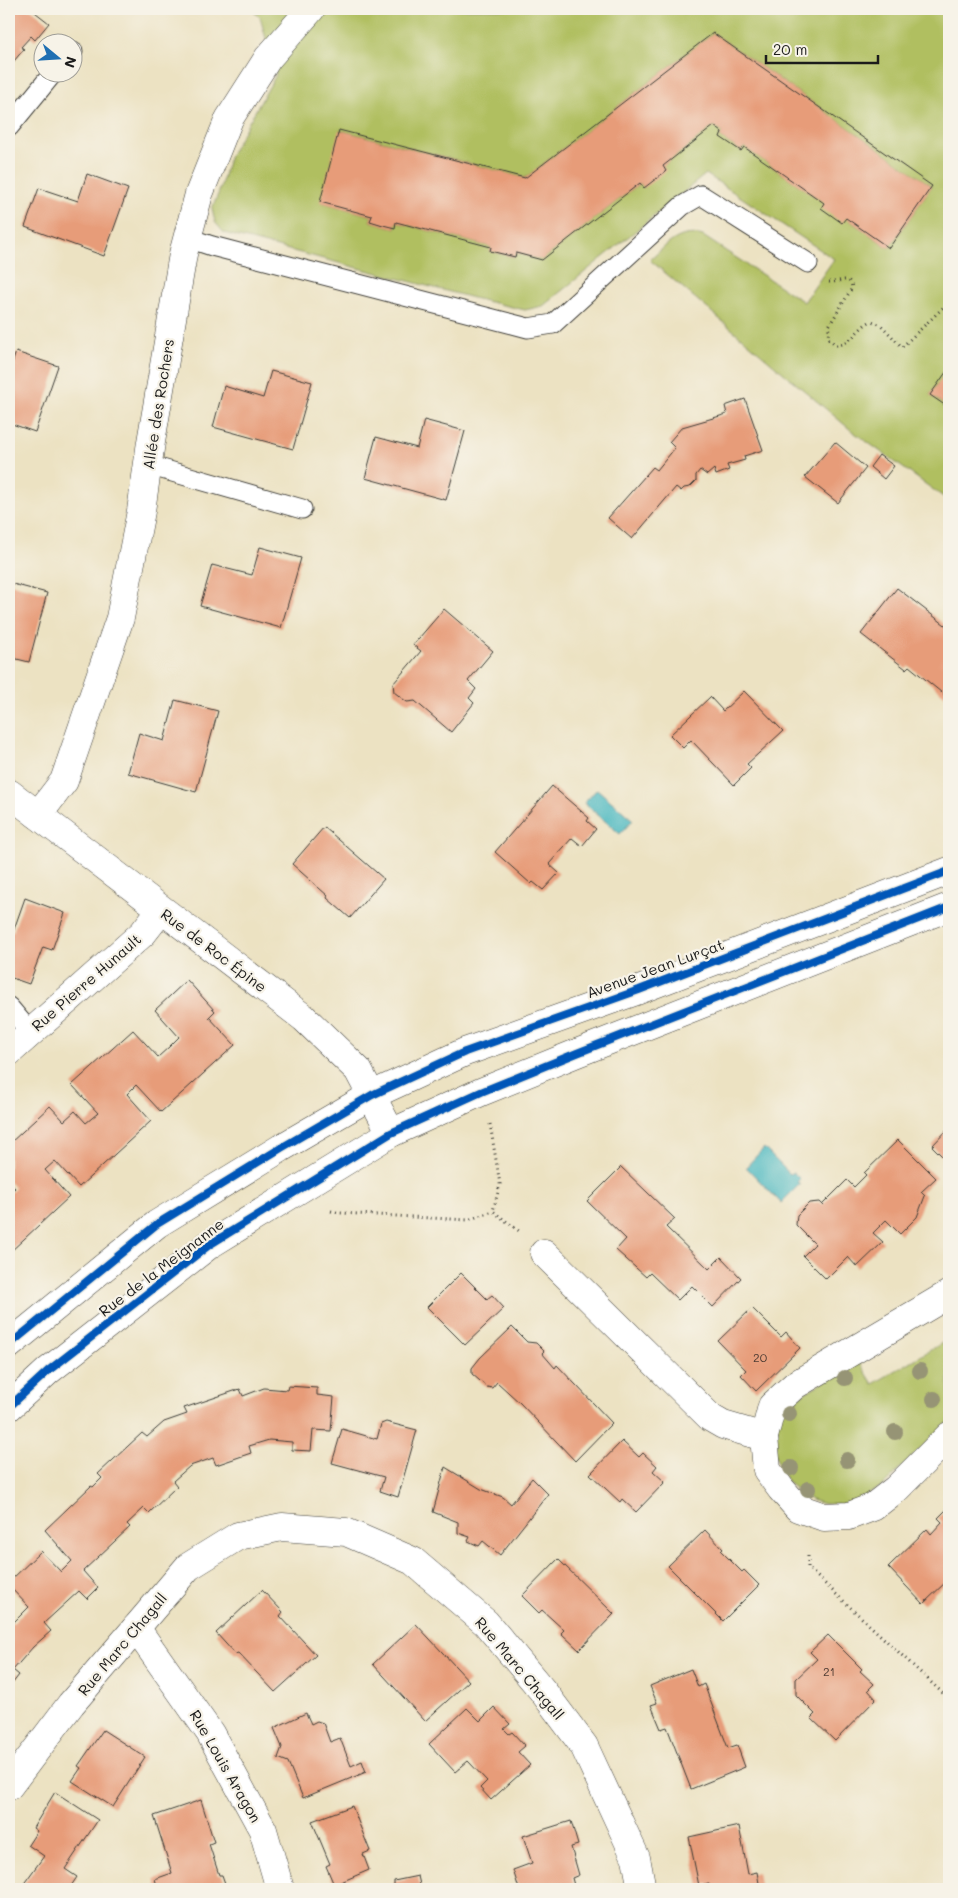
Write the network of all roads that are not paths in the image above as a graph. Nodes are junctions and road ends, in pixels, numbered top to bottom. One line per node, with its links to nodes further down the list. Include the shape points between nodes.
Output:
1 (311, 9): 4 (street, Allée des Rochers, via 268,58 229,119 199,194)
2 (46, 82): 3 (lane)
3 (9, 127)
4 (188, 238): 5 (lane, via 528,328 554,324 682,206 701,195); 6 (street, Allée des Rochers)
5 (808, 263)
6 (148, 465): 7 (lane); 9 (street, Allée des Rochers, via 120,618 64,781)
7 (302, 509)
8 (9, 793): 9 (street, Rue de Roc Épine)
9 (38, 815): 12 (street, Rue de Roc Épine)
10 (949, 872): 16 (street, Avenue Jean Lurçat, via 640,990 465,1052)
11 (949, 907): 17 (street, via 577,1052)
12 (161, 910): 14 (street, Rue Pierre Hunault, via 143,933); 16 (street, Rue de Roc Épine, via 304,1018 358,1070)
13 (9, 1007): 14 (lane)
14 (30, 1032): 15 (street, Rue Pierre Hunault)
15 (9, 1052)
16 (372, 1095): 17 (street, Rue de Roc Épine); 20 (street, via 157,1224)
17 (391, 1133): 21 (street, Rue de la Meignanne, via 209,1245 48,1371)
18 (544, 1252): 23 (street, via 711,1418 723,1425)
19 (949, 1294): 23 (street, via 796,1385 772,1406)
20 (9, 1345)
21 (9, 1407)
22 (949, 1436): 23 (street, via 896,1489 873,1507 849,1516 824,1517 798,1508 781,1489 767,1470)
23 (764, 1437)
24 (136, 1628): 25 (street, Rue Marc Chagall, via 71,1704); 26 (street, Rue Louis Aragon, via 210,1732 263,1830); 27 (street, Rue Marc Chagall, via 188,1567 238,1536 282,1527 346,1532 413,1561 486,1623 584,1746 636,1858)
25 (9, 1786)
26 (280, 1889)
27 (642, 1889)

